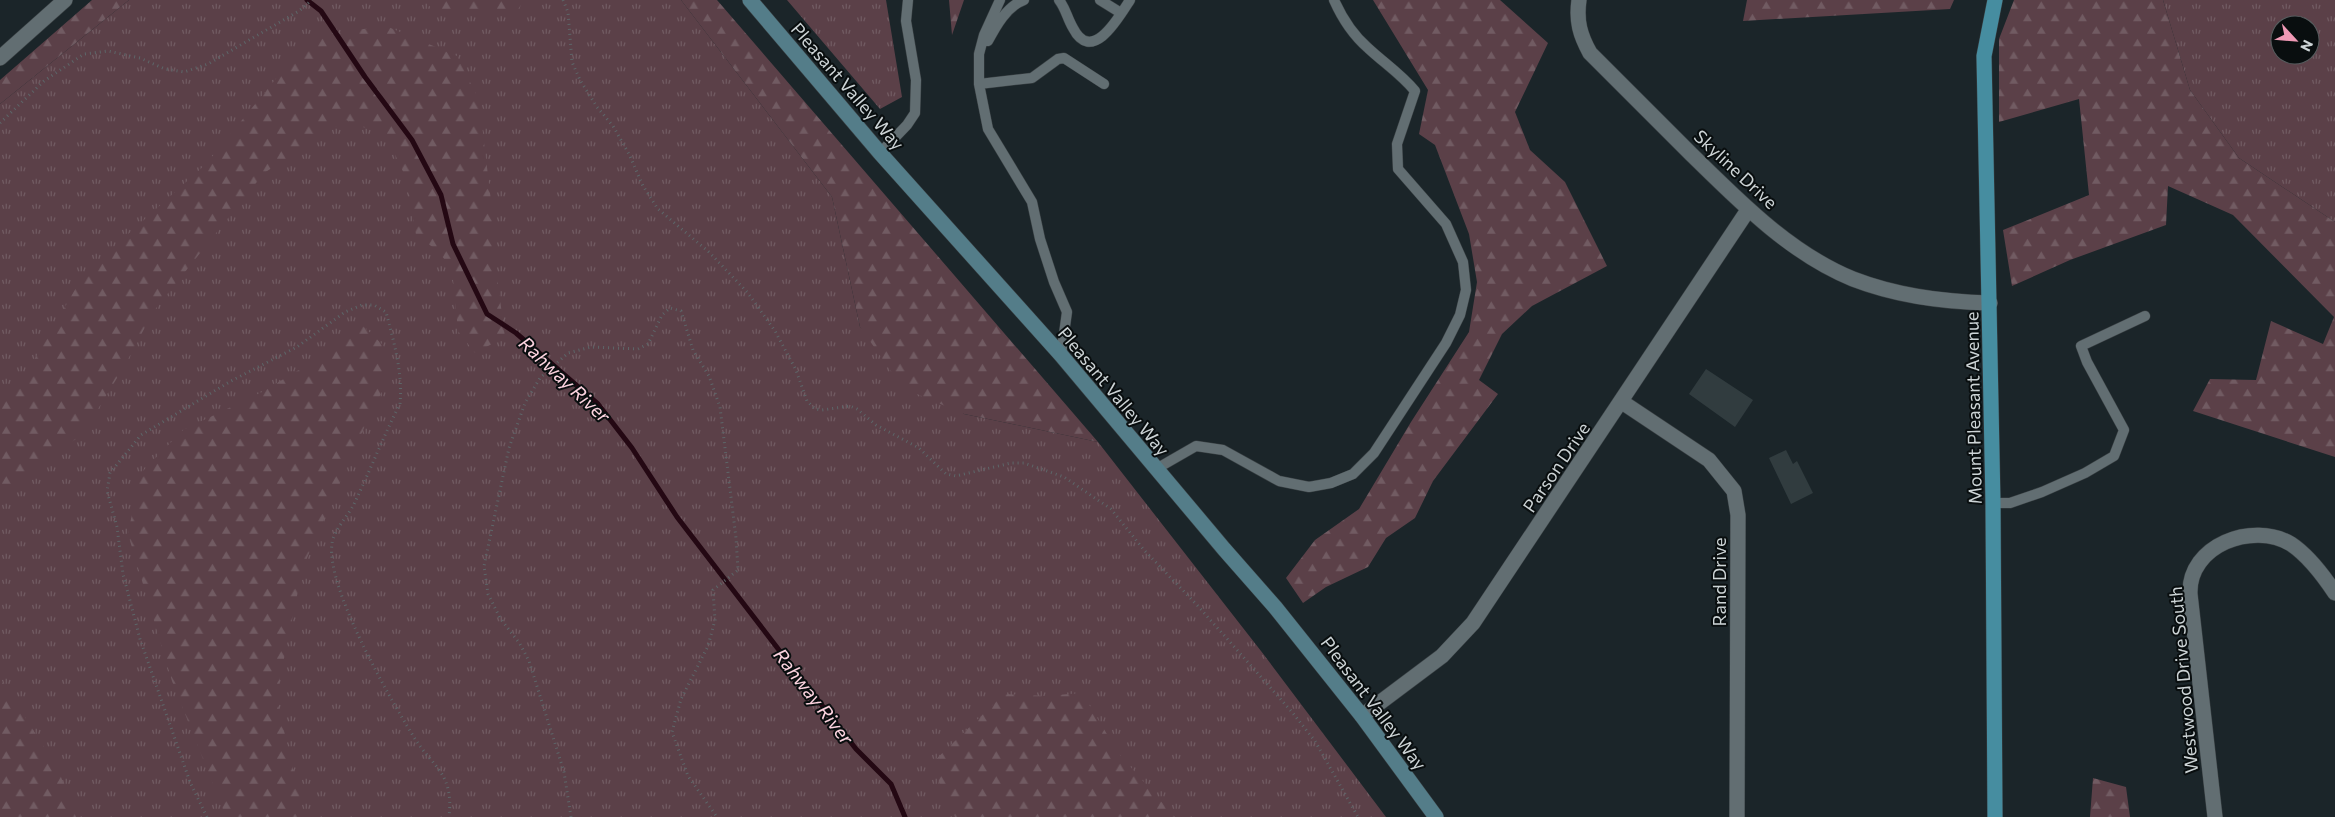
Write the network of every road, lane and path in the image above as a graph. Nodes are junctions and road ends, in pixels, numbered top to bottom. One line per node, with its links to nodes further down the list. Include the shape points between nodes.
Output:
1 (65, 0): 15 (street)
2 (312, 0): 19 (path, via 299,11 208,64 184,72 108,51 84,54 44,81)
3 (563, 0): 34 (path, via 568,12 572,62 597,107 613,126 643,186 658,209 710,253 748,293 775,331 796,370 807,402 822,410 850,406 857,409 876,425 919,448 946,474 956,476 1024,463 1064,477 1104,503 1292,712 1315,741)
4 (750, 0): 20 (main road, Pleasant Valley Way)
5 (908, 0): 20 (lane, via 906,21 916,80 915,113)
6 (1000, 0): 16 (lane)
7 (1024, 0): 16 (lane, via 999,22)
8 (1059, 0): 14 (lane, via 1072,28 1080,38 1091,41 1109,31)
9 (1100, 0): 14 (lane)
10 (1130, 0): 14 (lane)
11 (1334, 0): 26 (lane, via 1343,20 1366,47 1404,77 1415,91 1397,144 1398,168 1446,224 1463,262 1466,290 1460,315 1446,343 1374,453 1353,474 1309,487 1279,482 1223,450 1196,446)
12 (1579, 0): 21 (street, Skyline Drive, via 1577,21 1580,36 1590,53)
13 (1995, 0): 22 (main road, Mount Pleasant Avenue, via 1984,56)
14 (1121, 13)
15 (2, 52)
16 (979, 54): 17 (lane)
17 (979, 84): 18 (lane, via 1032,78 1058,58 1064,58); 24 (lane, via 988,129 1032,202 1040,239 1067,312)
18 (1104, 84)
19 (0, 123)
20 (880, 153): 24 (main road, Pleasant Valley Way)
21 (1748, 210): 22 (street, Skyline Drive, via 1804,252 1852,278 1914,297); 25 (street, Parson Drive)
22 (1990, 303): 27 (main road, Mount Pleasant Avenue)
23 (2145, 316): 27 (lane, via 2081,346 2124,430 2114,456 2042,492 2010,503)
24 (1060, 355): 26 (main road, Pleasant Valley Way)
25 (1622, 402): 29 (street, Parson Drive, via 1474,623 1442,656); 36 (street, Rand Drive, via 1709,460 1734,491 1738,515)
26 (1156, 469): 29 (main road, Pleasant Valley Way, via 1275,607)
27 (1993, 503): 37 (main road, Mount Pleasant Avenue)
28 (2335, 593): 38 (street, Westwood Drive South, via 2320,572 2291,544 2279,538 2253,534 2217,547 2196,566 2190,594)
29 (1362, 716): 35 (main road, Pleasant Valley Way)
30 (207, 817): 31 (path, via 190,782 140,639 107,491 110,473 142,435 231,381 297,347 345,312 362,305 374,305 386,312 402,387 400,404 353,506 332,542 332,567 356,631 387,693 413,737 444,775 451,798)
31 (449, 817)
32 (571, 817): 33 (path, via 562,764 529,661 488,594 484,566 509,448 525,403 540,378 568,353 591,347 638,349 648,344 662,315 670,308 681,311 692,350 709,376 720,407 736,538 738,570 713,590 715,620 708,646 681,699 672,732 688,776)
33 (717, 817)
34 (1358, 817)
35 (1436, 817)
36 (1737, 817)
37 (1996, 817)
38 (2215, 817)

